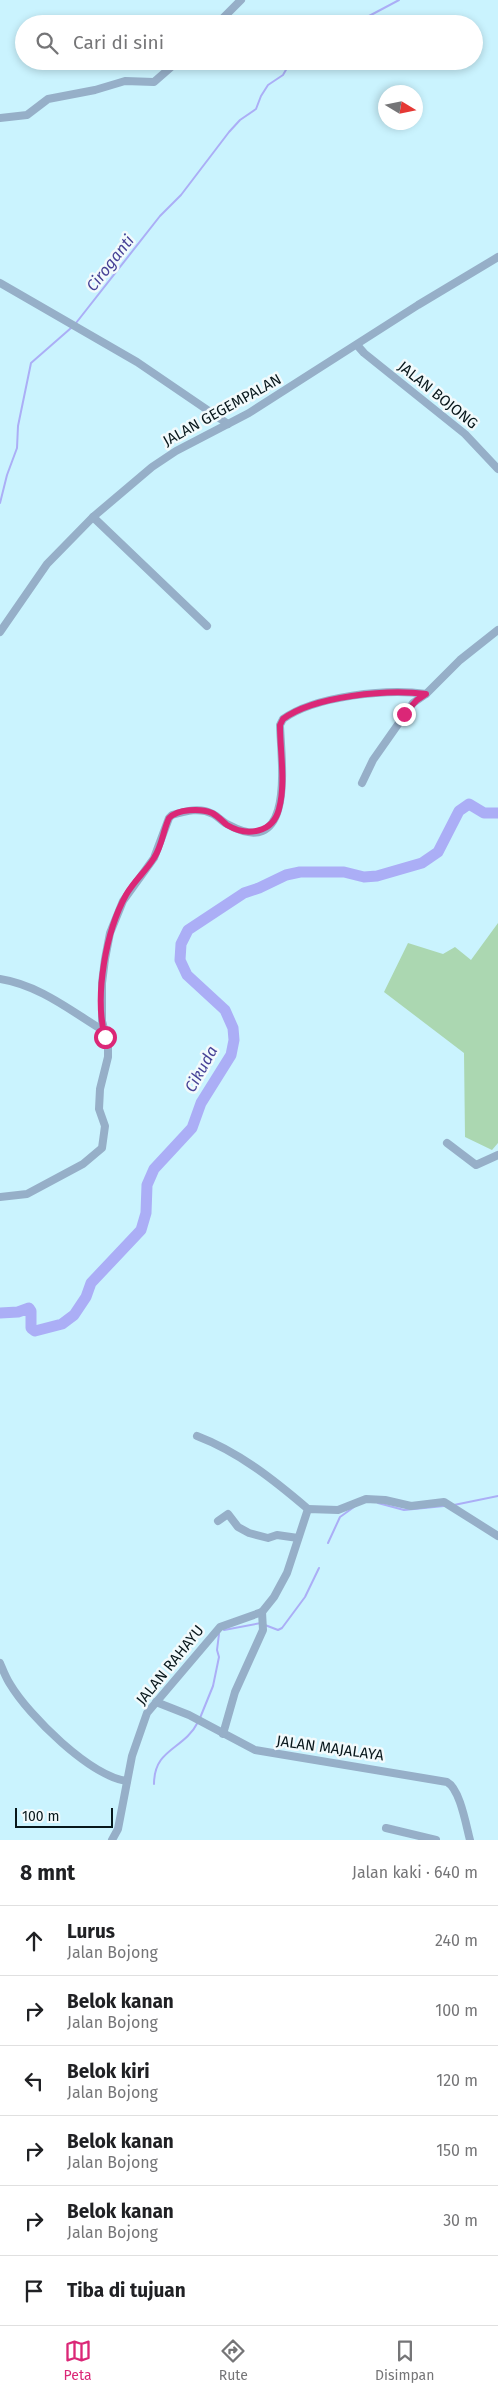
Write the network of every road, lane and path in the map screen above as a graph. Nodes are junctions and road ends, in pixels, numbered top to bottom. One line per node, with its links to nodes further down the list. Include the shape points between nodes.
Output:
1 (241, 0): 2 (street)
2 (226, 15)
3 (168, 70): 4 (street, via 154,82 125,81 48,99 27,115)
4 (0, 118)
5 (498, 257): 7 (street, JALAN GEGEMPALAN)
6 (0, 282): 8 (street, via 167,381)
7 (357, 345): 8 (street, JALAN GEGEMPALAN); 9 (street, JALAN BOJONG, via 465,434)
8 (228, 424): 10 (street, JALAN GEGEMPALAN, via 164,458)
9 (498, 469)
10 (92, 517): 11 (street); 13 (street, JALAN GEGEMPALAN, via 47,564)
11 (207, 626)
12 (498, 630): 14 (street, via 460,660)
13 (0, 632)
14 (426, 694): 15 (street, via 404,714); 17 (street, via 366,694 317,704 283,719 280,725 282,771 279,809 274,822 262,831 245,831 201,810 169,818 154,858 128,893 110,933 102,982)
15 (362, 783)
16 (0, 979): 17 (street, via 38,991)
17 (104, 1031): 20 (street, via 108,1057 100,1089 99,1109 105,1126 102,1148 83,1164 28,1194)
18 (447, 1143): 19 (street, via 476,1165)
19 (498, 1155)
20 (0, 1197)
21 (197, 1436): 22 (street, via 223,1447 258,1469)
22 (308, 1508): 24 (street, via 338,1510 366,1499 411,1506 438,1502 451,1505); 25 (street)
23 (218, 1521): 25 (street, via 228,1514 235,1524 249,1533 268,1538 277,1535)
24 (498, 1536)
25 (298, 1538): 26 (street, via 282,1583)
26 (262, 1612): 28 (street, JALAN RAHAYU, via 220,1627); 29 (street, via 264,1624 235,1692)
27 (0, 1663): 30 (street, via 10,1684 42,1724 88,1763 116,1779)
28 (156, 1702): 29 (street, JALAN MAJALAYA, via 189,1715); 30 (street, JALAN RAHAYU, via 141,1725)
29 (222, 1734): 34 (street, JALAN MAJALAYA, via 267,1753 447,1782 458,1796)
30 (127, 1781): 32 (street, JALAN RAHAYU, via 118,1829)
31 (386, 1828): 33 (street)
32 (112, 1840)
33 (436, 1840)
34 (470, 1840)

